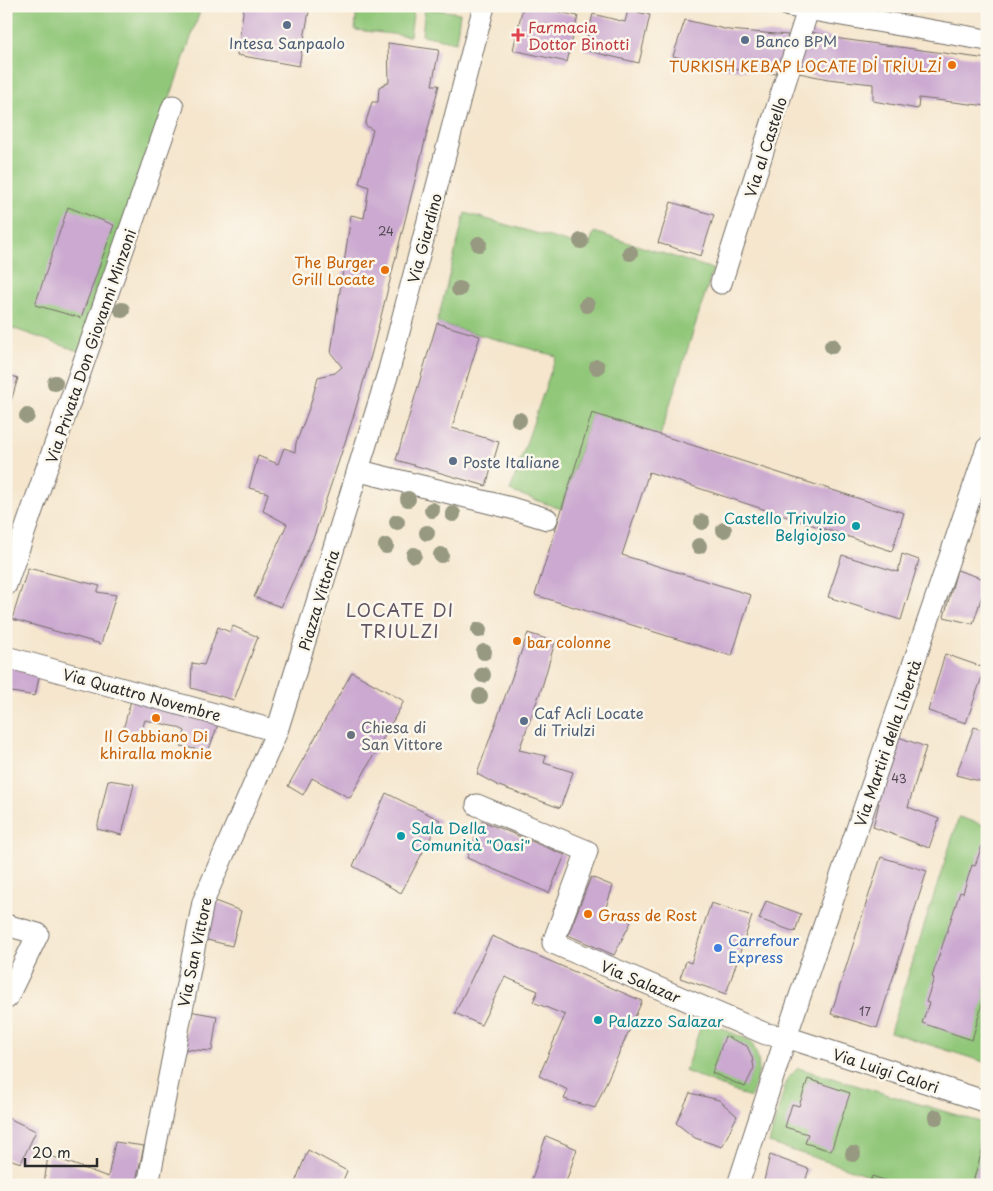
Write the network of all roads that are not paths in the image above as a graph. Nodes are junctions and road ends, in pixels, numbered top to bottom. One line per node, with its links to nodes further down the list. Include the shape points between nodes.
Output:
1 (484, 6): 7 (street, Via Giardino, via 389,370)
2 (798, 8): 3 (street); 5 (street, Via al Castello)
3 (987, 40)
4 (173, 106): 9 (street, Via Privata Don Giovanni Minzoni)
5 (721, 284)
6 (987, 448): 15 (street, Via Martiri della Libertà)
7 (358, 469): 8 (street); 11 (street, Piazza Vittoria)
8 (547, 519)
9 (6, 585)
10 (6, 656): 11 (street, Via Quattro Novembre)
11 (277, 731): 17 (street, Via San Vittore, via 203,902)
12 (477, 805): 15 (street, Via Salazar, via 587,851 552,943 766,1034)
13 (6, 925): 14 (street, via 38,934)
14 (7, 998)
15 (786, 1038): 16 (street, Via Luigi Calori); 18 (street, Via Martiri della Libertà)
16 (987, 1102)
17 (148, 1185)
18 (738, 1185)

